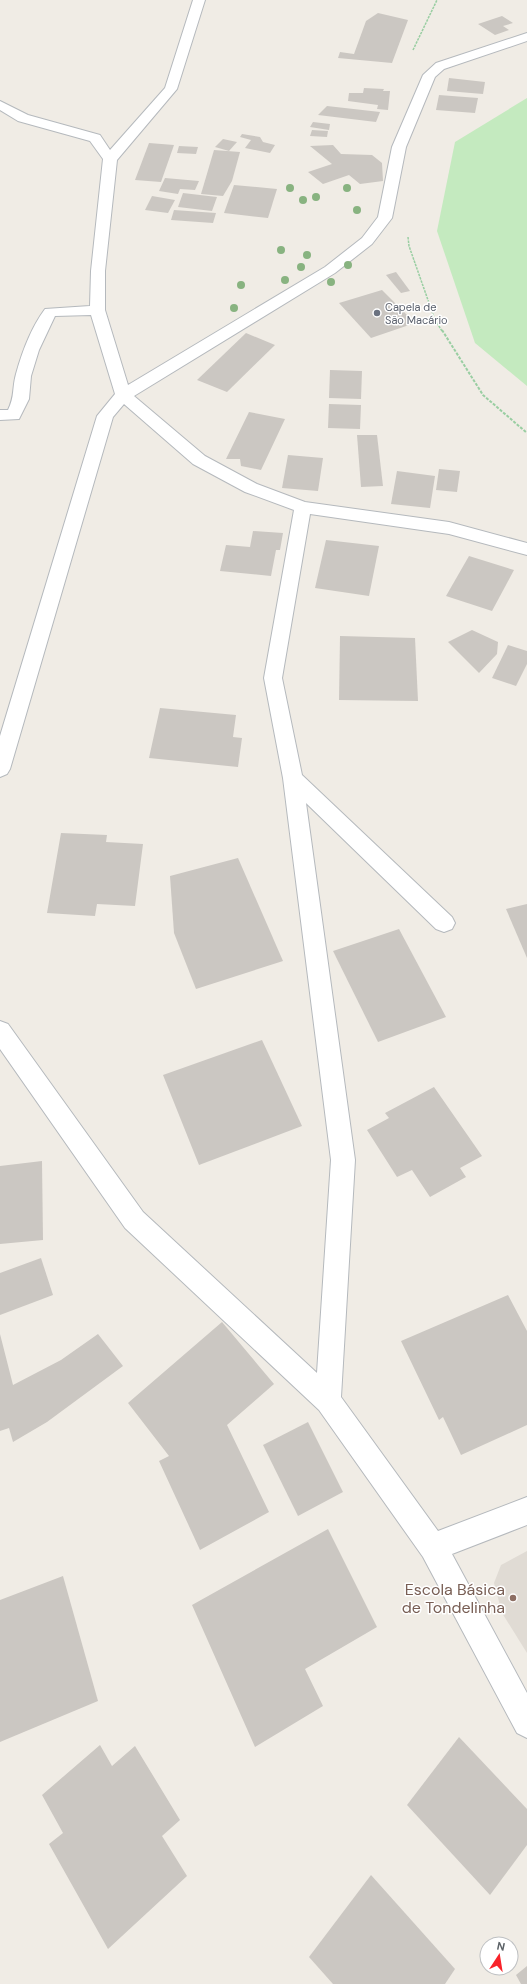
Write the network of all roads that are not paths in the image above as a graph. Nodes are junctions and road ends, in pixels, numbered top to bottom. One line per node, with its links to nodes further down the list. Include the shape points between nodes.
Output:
1 (199, 0): 4 (street, via 171,89)
2 (527, 37): 6 (street, via 440,66 429,75 399,147 385,218 367,241 330,270)
3 (0, 106): 4 (street, via 23,118 95,138)
4 (110, 159): 5 (street, via 98,271)
5 (97, 310): 6 (street); 7 (street, via 50,312 31,350 23,376 21,399 13,415)
6 (123, 395): 8 (street, via 199,460 251,488); 10 (street, via 105,416)
7 (0, 415)
8 (302, 507): 9 (street, via 449,528); 11 (street, via 273,678)
9 (527, 549)
10 (0, 769)
11 (293, 778): 12 (street); 14 (street, via 343,1160)
12 (444, 923)
13 (0, 1031): 14 (street, via 134,1220)
14 (328, 1401): 16 (street)
15 (527, 1511): 16 (street)
16 (433, 1547): 17 (street)
17 (527, 1724)

